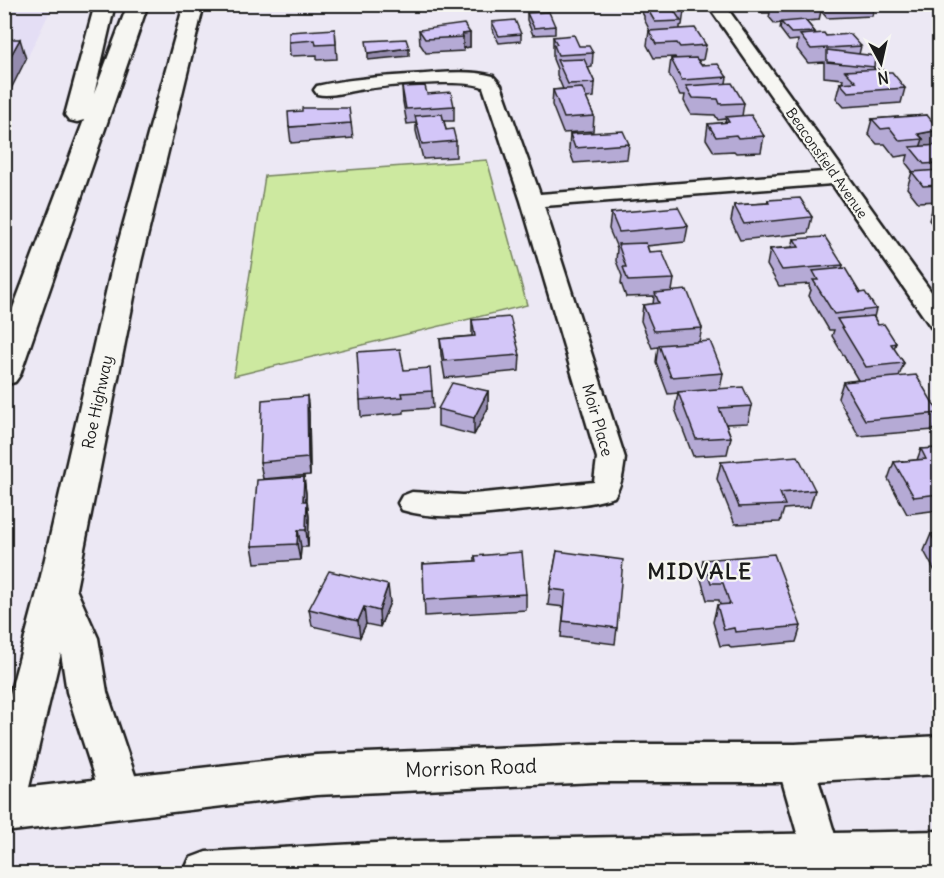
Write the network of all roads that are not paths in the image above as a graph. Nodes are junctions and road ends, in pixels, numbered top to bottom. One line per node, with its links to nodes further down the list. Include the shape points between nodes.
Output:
1 (105, 4): 8 (main road)
2 (138, 4): 8 (main road)
3 (194, 4): 12 (main road, Roe Highway, via 127,262)
4 (715, 4): 6 (street, Beaconsfield Avenue)
5 (323, 90): 7 (street, Moir Place, via 452,78 487,80)
6 (837, 177): 7 (street); 9 (street, Beaconsfield Avenue)
7 (532, 201): 11 (street, Moir Place, via 611,458 609,479 604,490 577,495 463,506)
8 (30, 300): 10 (main road)
9 (939, 322)
10 (4, 375)
11 (412, 503)
12 (57, 589): 15 (main road, via 78,638 87,692); 16 (main road, Roe Highway)
13 (939, 755): 14 (main road, Morrison Road)
14 (795, 763): 15 (main road, Morrison Road, via 466,767 316,775); 19 (street)
15 (120, 796): 17 (main road, Morrison Road)
16 (4, 800)
17 (4, 811)
18 (939, 853): 19 (main road)
19 (825, 865): 20 (main road)
20 (344, 869): 21 (main road)
21 (206, 873)

